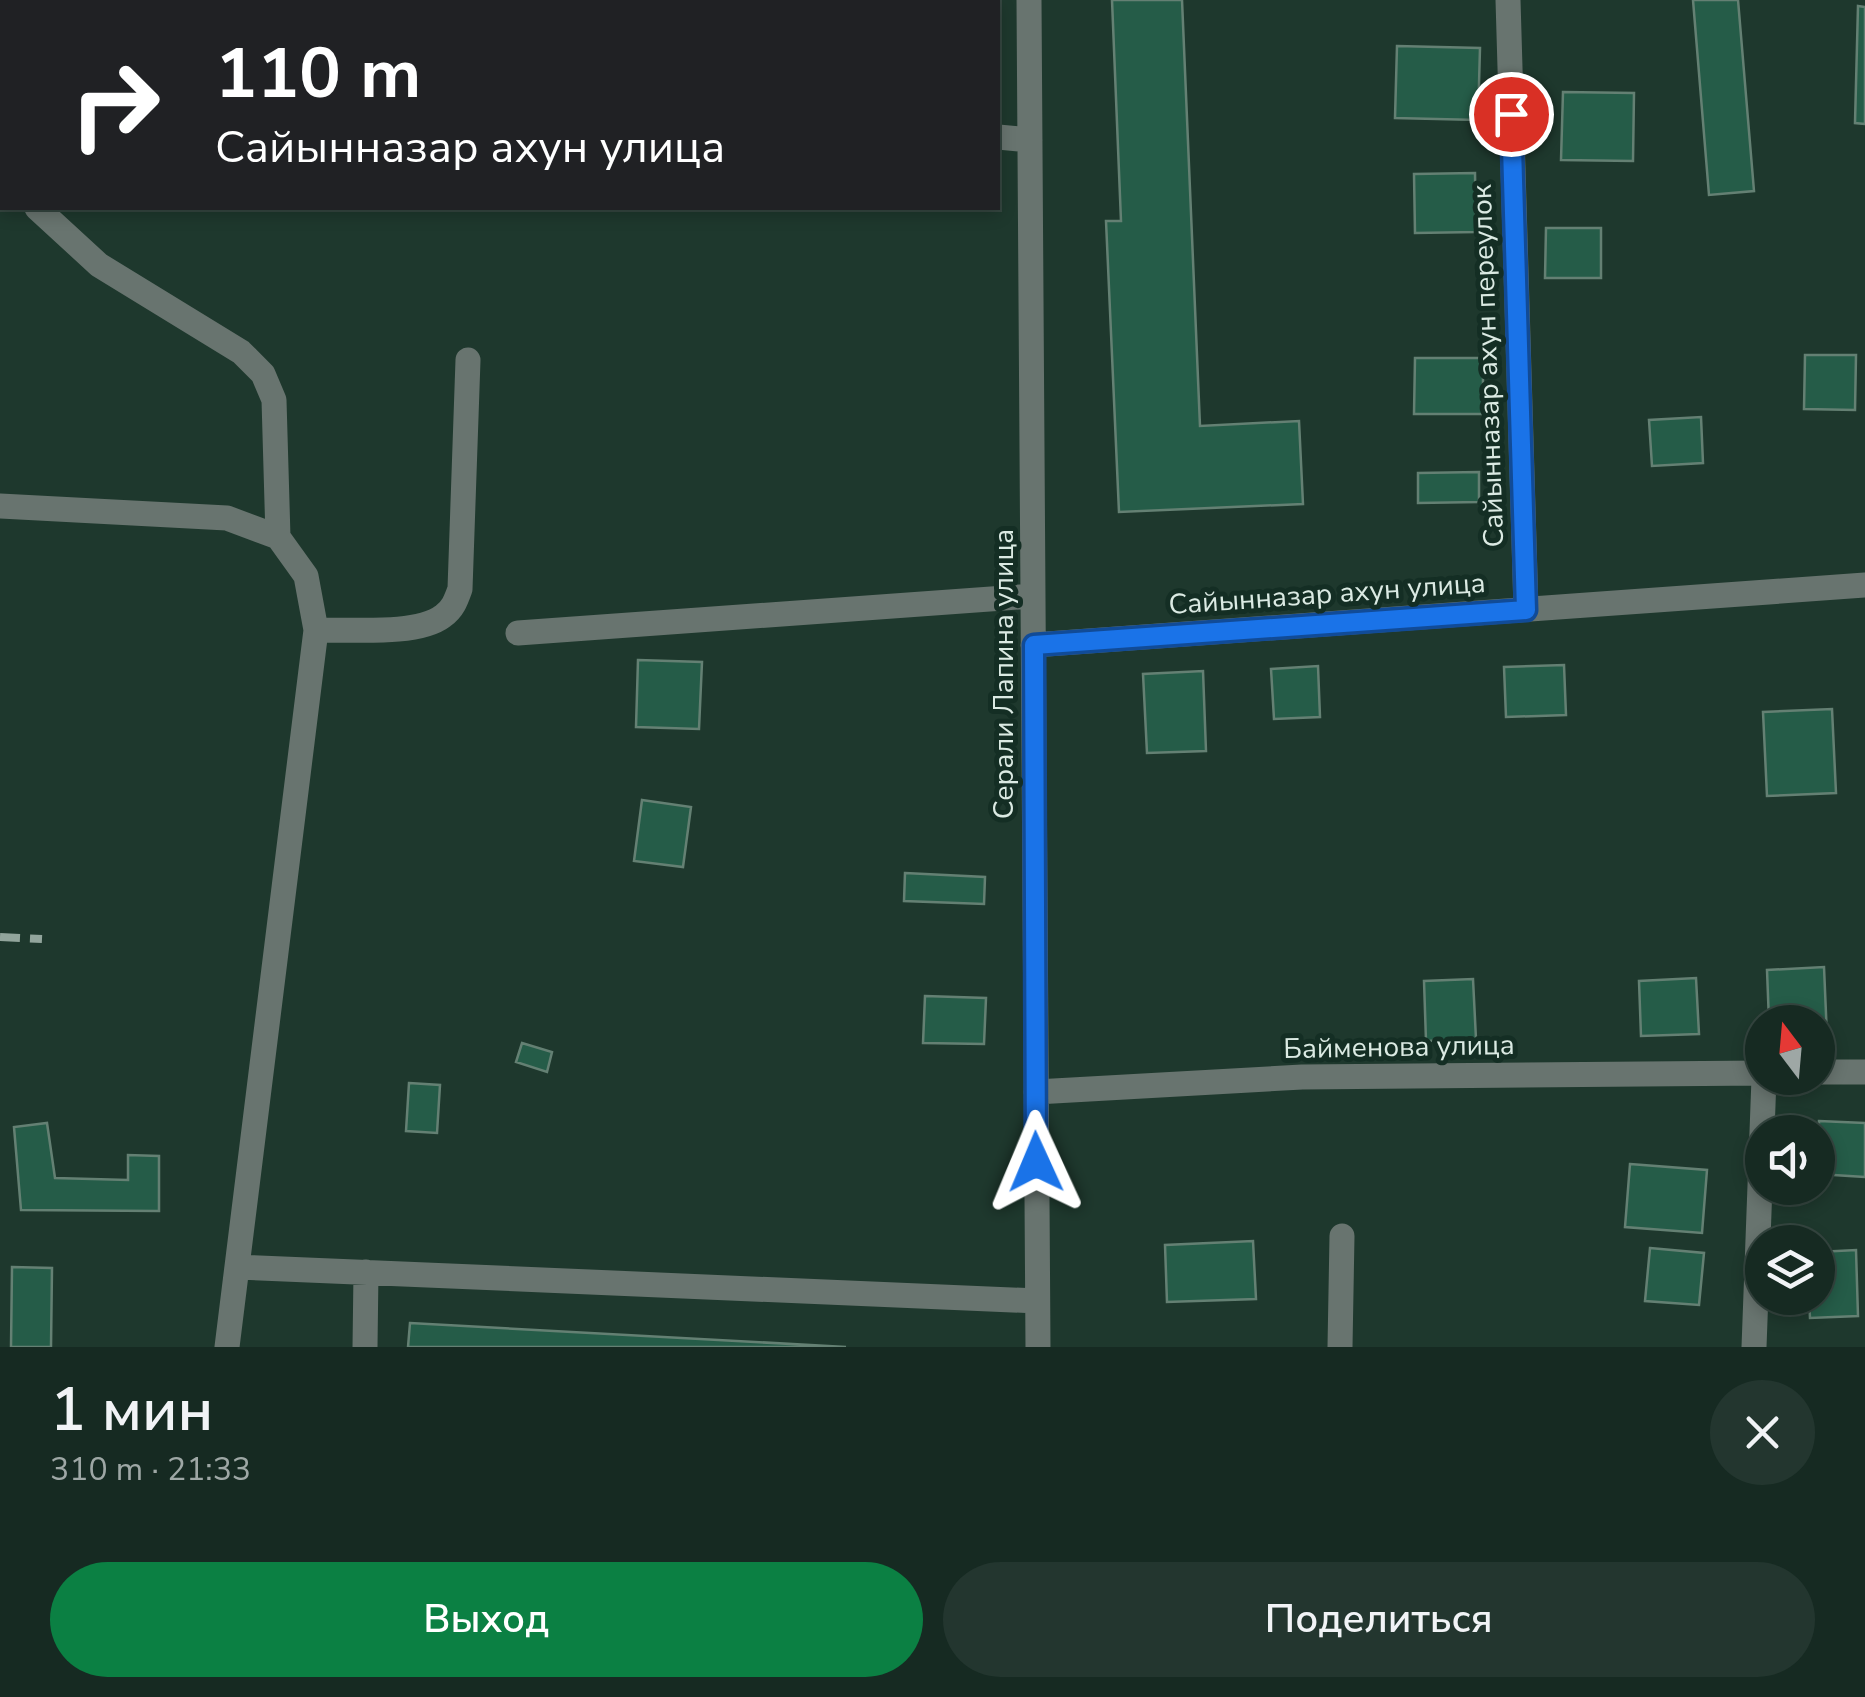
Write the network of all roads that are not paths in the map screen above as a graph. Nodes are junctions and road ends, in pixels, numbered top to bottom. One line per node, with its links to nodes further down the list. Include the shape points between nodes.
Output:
1 (1029, 0): 4 (street, Серали Лапина улица)
2 (1508, 0): 11 (street, Сайынназар ахун переулок)
3 (1000, 137): 4 (street)
4 (1030, 140): 10 (street, Серали Лапина улица)
5 (39, 210): 8 (street, via 99,265 241,352 264,374 274,400)
6 (468, 360): 12 (street, via 460,590 452,608 421,627)
7 (0, 506): 8 (street, via 227,518)
8 (278, 536): 12 (street, via 306,576)
9 (1865, 585): 11 (street, Сайынназар ахун улица)
10 (1033, 596): 13 (street); 14 (street, Серали Лапина улица)
11 (1526, 610): 14 (street, Сайынназар ахун улица)
12 (316, 630): 21 (street)
13 (518, 633)
14 (1034, 645): 18 (street, Серали Лапина улица)
15 (1835, 1072): 16 (street)
16 (1865, 1072)
17 (1745, 1075): 18 (street, Байменова улица, via 1302,1077)
18 (1036, 1092): 23 (street, Серали Лапина улица)
19 (1763, 1095): 28 (street)
20 (1342, 1236): 27 (street)
21 (237, 1267): 22 (street); 24 (street)
22 (366, 1272): 23 (street); 25 (street)
23 (1038, 1301): 26 (street, Серали Лапина улица)
24 (227, 1347)
25 (365, 1347)
26 (1038, 1347)
27 (1340, 1347)
28 (1754, 1347)

